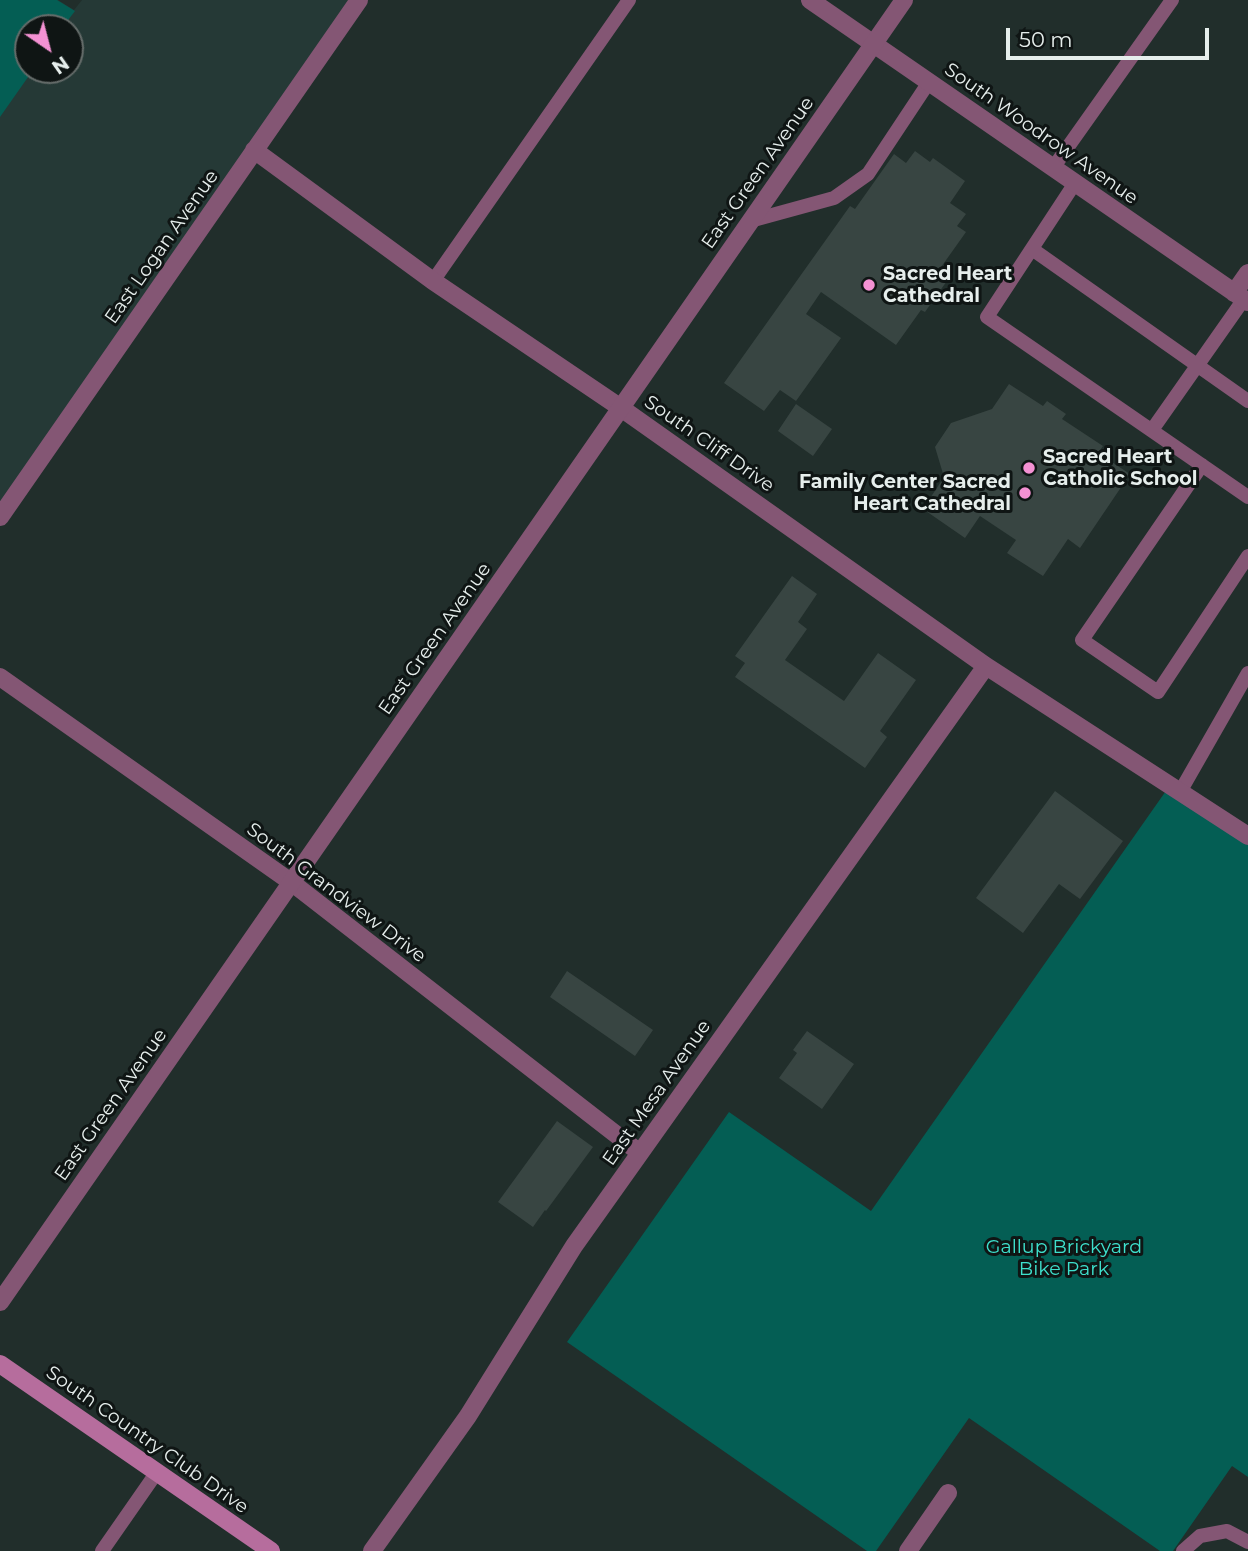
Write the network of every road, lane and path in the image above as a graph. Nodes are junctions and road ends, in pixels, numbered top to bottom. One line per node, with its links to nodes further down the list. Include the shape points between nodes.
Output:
1 (359, 0): 8 (street, East Logan Avenue)
2 (629, 0): 14 (lane)
3 (810, 0): 6 (street, South Woodrow Avenue)
4 (904, 0): 6 (street, East Green Avenue)
5 (1172, 0): 9 (lane)
6 (873, 44): 7 (street, South Woodrow Avenue); 11 (street, East Green Avenue)
7 (929, 82): 9 (street, South Woodrow Avenue); 11 (lane, via 868,174 834,198)
8 (254, 150): 14 (street, South Cliff Drive); 22 (street, East Logan Avenue)
9 (1053, 168): 10 (street, South Woodrow Avenue)
10 (1075, 183): 12 (lane); 15 (street, South Woodrow Avenue)
11 (750, 221): 18 (street, East Green Avenue)
12 (1032, 249): 16 (lane); 19 (lane, via 987,317)
13 (1248, 273): 15 (street)
14 (433, 281): 18 (street, South Cliff Drive)
15 (1242, 298): 16 (lane)
16 (1197, 366): 17 (lane); 19 (lane)
17 (1248, 401)
18 (621, 408): 24 (street, South Cliff Drive); 29 (street, East Green Avenue)
19 (1152, 430): 20 (lane)
20 (1202, 465): 21 (lane); 23 (lane, via 1082,640 1158,692)
21 (1248, 496)
22 (0, 517)
23 (1248, 556)
24 (986, 666): 27 (street, South Cliff Drive); 30 (street, East Mesa Avenue)
25 (1248, 673): 27 (lane)
26 (0, 677): 29 (street, South Grandview Drive)
27 (1180, 792): 28 (street, South Cliff Drive)
28 (1248, 836)
29 (291, 882): 30 (street, South Grandview Drive); 31 (street, East Green Avenue)
30 (640, 1153): 38 (street, East Mesa Avenue, via 574,1246 468,1416)
31 (0, 1302)
32 (0, 1364): 33 (main road, South Country Club Drive)
33 (157, 1472): 36 (lane); 37 (main road, South Country Club Drive)
34 (948, 1493): 39 (street)
35 (1248, 1542): 40 (lane, via 1227,1531 1200,1536)
36 (102, 1551)
37 (271, 1551)
38 (372, 1551)
39 (908, 1551)
40 (1183, 1551)

